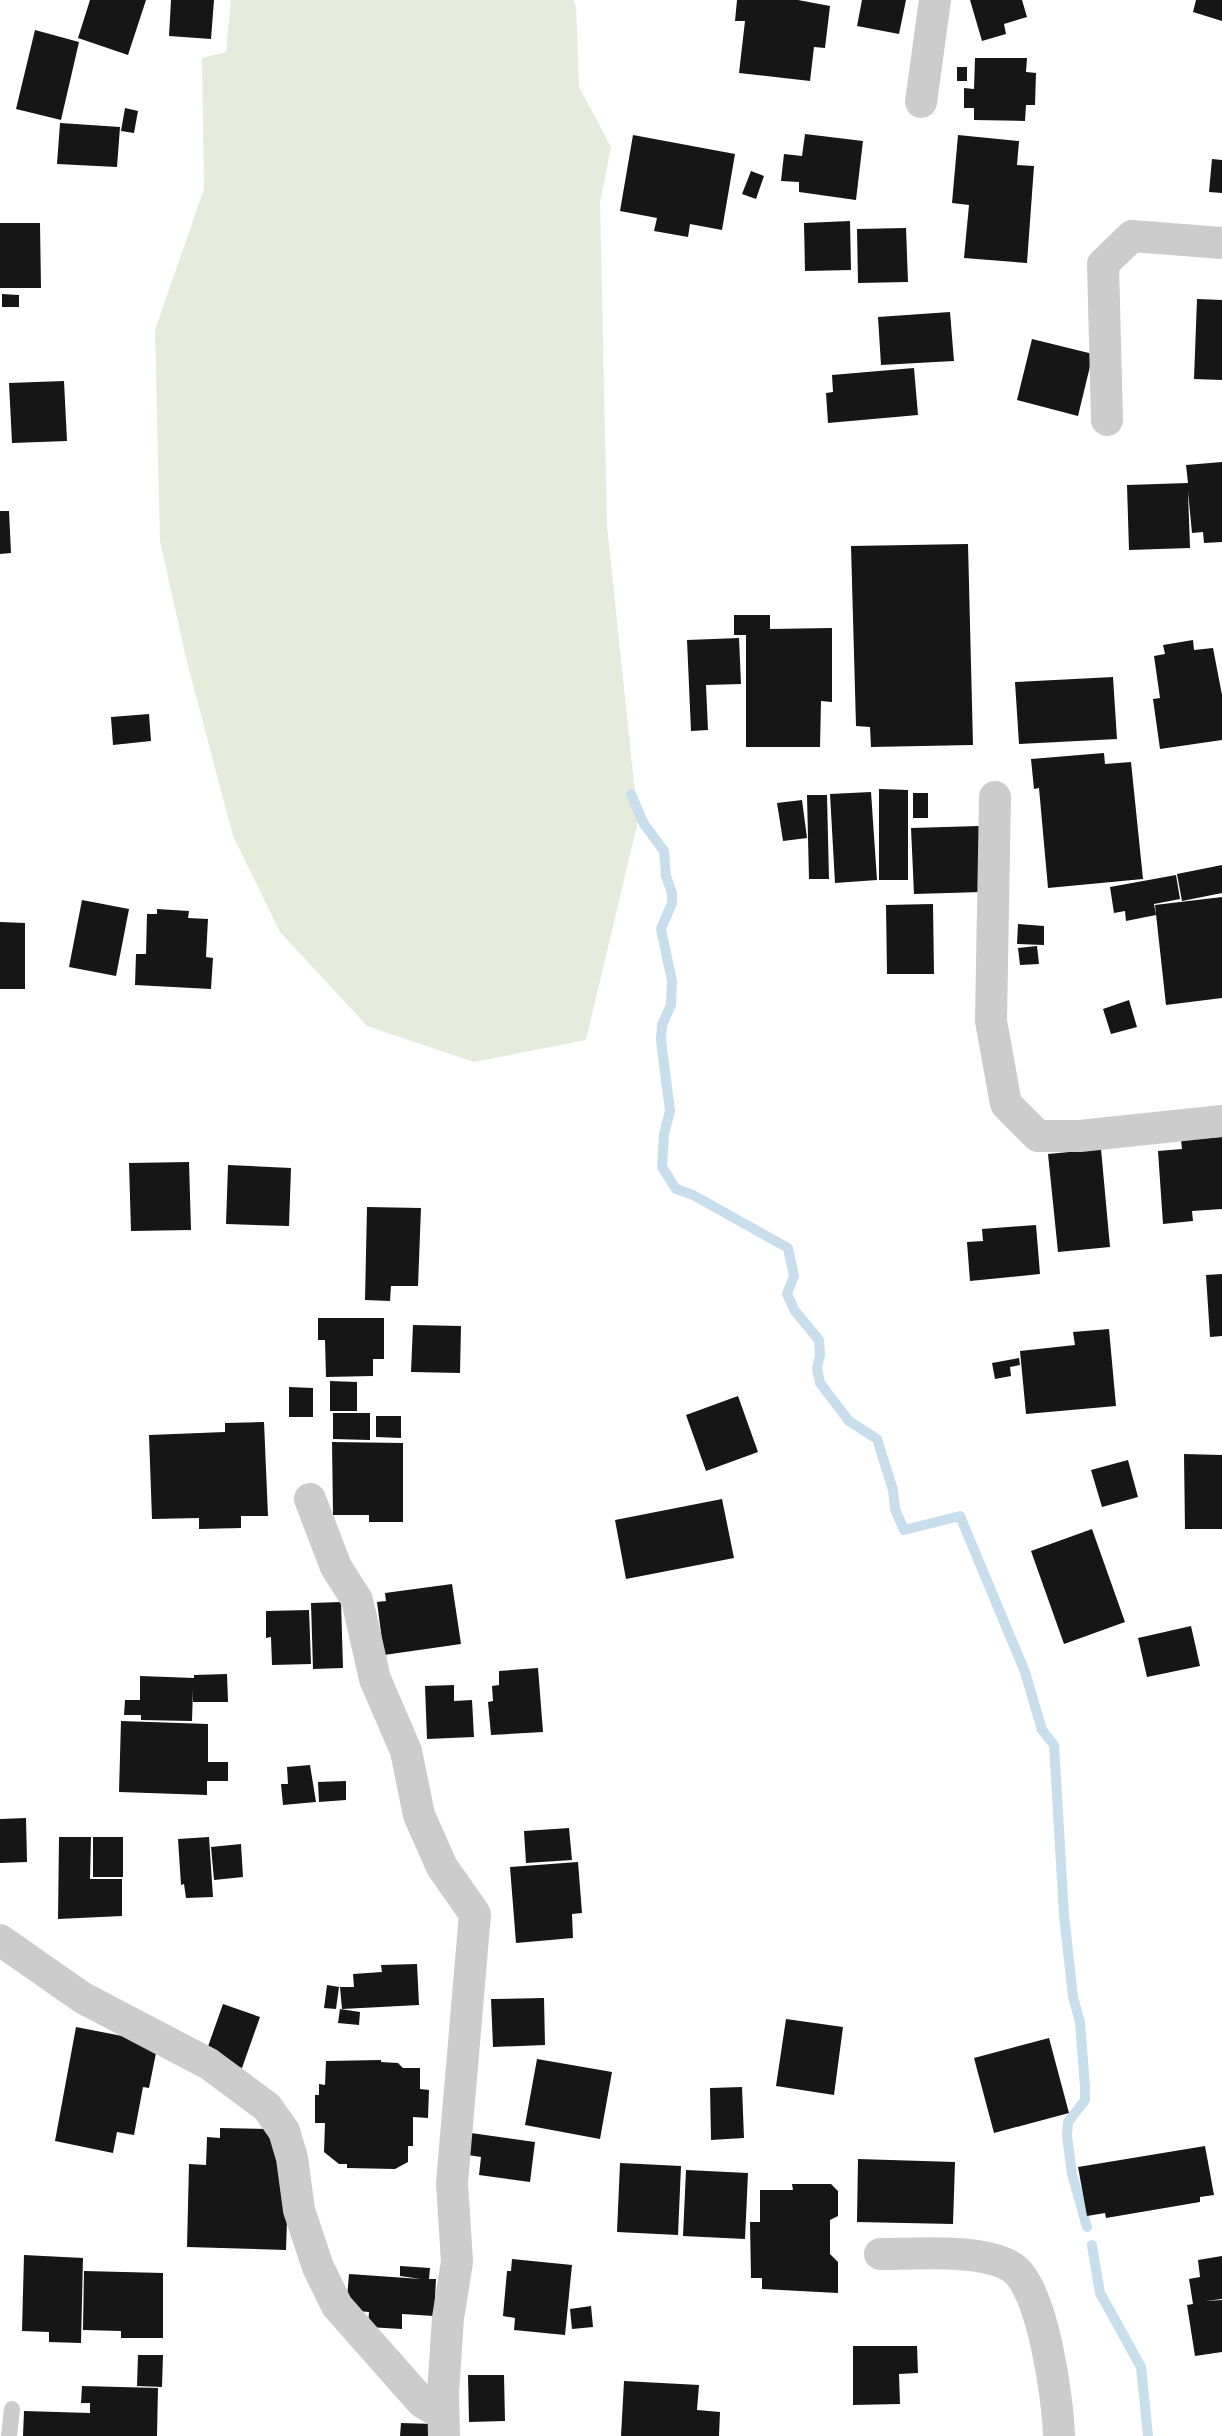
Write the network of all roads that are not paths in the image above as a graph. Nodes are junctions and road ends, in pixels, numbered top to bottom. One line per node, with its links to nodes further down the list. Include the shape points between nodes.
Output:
1 (935, 0): 2 (street)
2 (921, 102)
3 (1222, 243): 4 (street, via 1132,236 1103,264)
4 (1107, 420)
5 (995, 797): 6 (street, via 991,1021 1006,1104 1038,1136)
6 (1222, 1121)
7 (310, 1499): 11 (street, via 336,1567 357,1600 375,1679 406,1751 419,1815 442,1867 475,1913 452,2183 457,2262 448,2318)
8 (0, 1940): 11 (street, via 83,1998 209,2064 267,2107 284,2131 299,2210 337,2306)
9 (880, 2254): 13 (street, via 973,2255 1013,2268 1034,2297)
10 (12, 2409): 12 (lane)
11 (444, 2425)
12 (9, 2436)
13 (1059, 2436)

